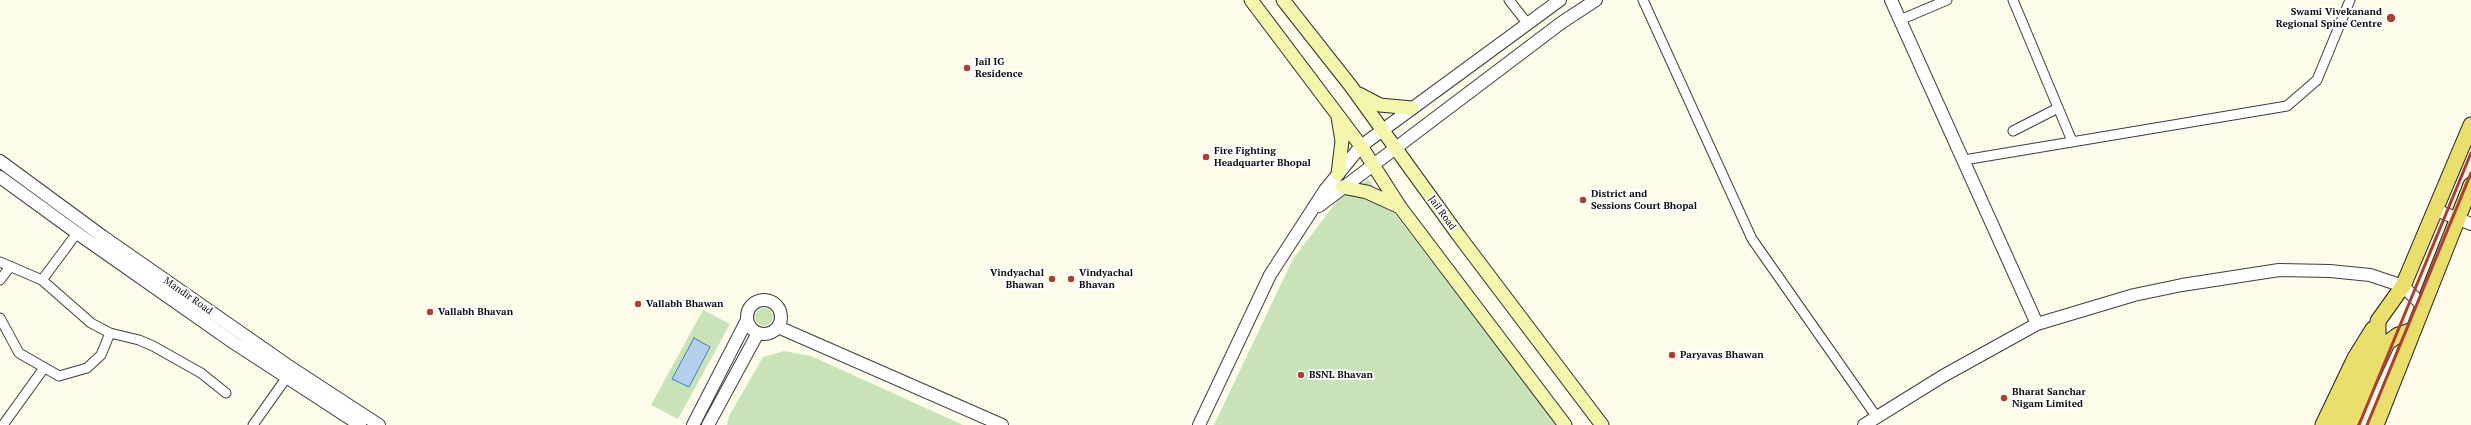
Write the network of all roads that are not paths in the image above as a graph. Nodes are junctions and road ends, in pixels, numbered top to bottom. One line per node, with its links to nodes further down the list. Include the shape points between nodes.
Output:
1 (1251, 0): 16 (main road)
2 (1283, 0): 13 (main road, Jail Road)
3 (1509, 0): 12 (street)
4 (1560, 0): 12 (street)
5 (1596, 0): 22 (street, via 1561,23)
6 (1643, 0): 54 (street, via 1752,239)
7 (1891, 0): 11 (street)
8 (1947, 0): 11 (street)
9 (2013, 0): 15 (street)
10 (2350, 0): 20 (street, via 2318,80 2287,106)
11 (1900, 20): 23 (street)
12 (1526, 23): 14 (street)
13 (1354, 91): 14 (main road, via 1380,105); 18 (main road, Jail Road)
14 (1412, 108): 18 (street)
15 (2058, 108): 19 (street); 20 (street)
16 (1337, 112): 21 (main road); 26 (main road, via 1342,141)
17 (2471, 124): 31 (main road)
18 (1383, 130): 21 (street); 22 (main road, Jail Road)
19 (2013, 131)
20 (2072, 141): 23 (street)
21 (1361, 146): 25 (main road); 26 (street)
22 (1396, 148): 25 (street); 64 (main road, Jail Road)
23 (1964, 160): 46 (street)
24 (0, 161): 43 (street, Mandir Road)
25 (1374, 165): 29 (street); 30 (main road)
26 (1338, 174): 32 (street)
27 (0, 177): 35 (street, Mandir Road)
28 (2471, 185): 33 (main road)
29 (1342, 188): 30 (main road, via 1367,192); 32 (street)
30 (1400, 207): 63 (main road)
31 (2436, 210): 33 (street); 40 (main road)
32 (1310, 212): 62 (street, via 1270,275)
33 (2456, 218): 34 (street); 41 (main road)
34 (2471, 224)
35 (77, 233): 39 (street); 43 (street, Mandir Road)
36 (0, 262): 37 (street)
37 (10, 267): 38 (street); 39 (street)
38 (0, 280)
39 (42, 280): 49 (street, via 91,323)
40 (2403, 286): 41 (street); 45 (main road); 46 (street, via 2370,275 2279,270 2134,295)
41 (2422, 305): 48 (main road)
42 (0, 318): 51 (street, via 19,353)
43 (209, 318): 52 (street, Mandir Road); 58 (street, Mandir Road)
44 (747, 320): 47 (street, via 750,307 766,300 779,310); 50 (street); 59 (street)
45 (2378, 321): 66 (main road, via 2352,364); 67 (main road, via 2378,338)
46 (2037, 324): 54 (street)
47 (778, 327): 50 (street, via 769,333); 61 (street)
48 (2413, 330): 68 (main road, via 2398,335 2387,343); 69 (main road)
49 (110, 333): 51 (street, via 101,355 87,368 59,376); 53 (street, via 153,346 202,373)
50 (758, 333): 60 (street)
51 (44, 368): 55 (street)
52 (286, 377): 56 (street); 57 (street, Mandir Road)
53 (226, 393)
54 (1876, 416): 65 (street)
55 (4, 419)
56 (253, 425)
57 (360, 425)
58 (379, 425)
59 (693, 425)
60 (708, 425)
61 (1002, 425)
62 (1199, 425)
63 (1565, 425)
64 (1602, 425)
65 (1864, 425)
66 (2323, 425)
67 (2336, 425)
68 (2349, 425)
69 (2376, 425)

